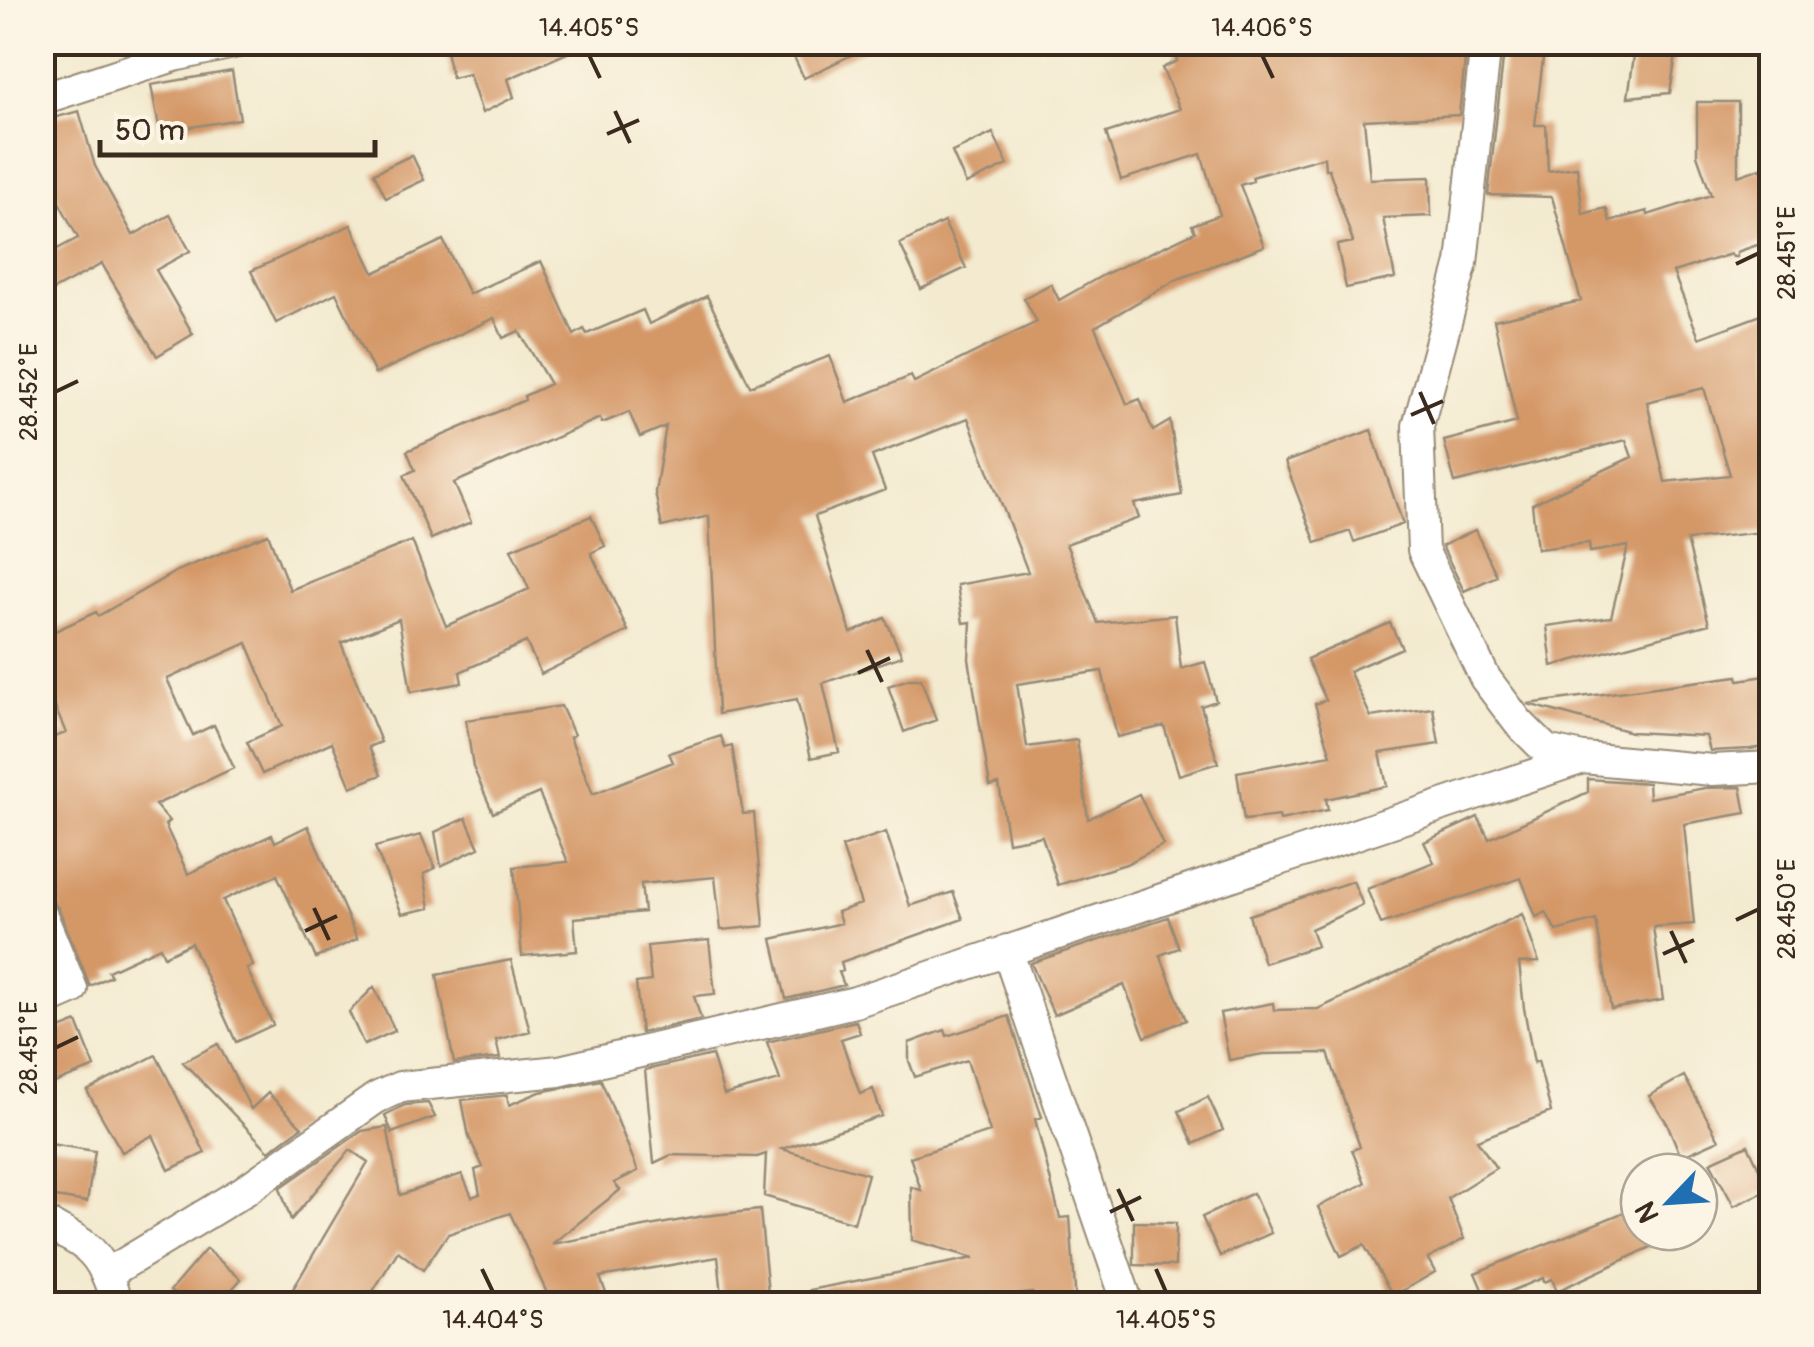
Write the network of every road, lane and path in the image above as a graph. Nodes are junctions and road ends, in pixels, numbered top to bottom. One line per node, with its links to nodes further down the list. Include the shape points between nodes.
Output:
1 (238, 42): 3 (street)
2 (1486, 42): 4 (street, via 1462,263 1418,426 1423,550 1485,678 1518,722 1546,750)
3 (42, 99)
4 (1583, 758): 5 (street, via 1712,770); 7 (street)
5 (1772, 767)
6 (42, 916): 8 (street, via 72,989)
7 (1008, 950): 10 (street, via 855,1002 559,1071 400,1087); 12 (street)
8 (42, 1002)
9 (42, 1220): 10 (street, via 87,1246)
10 (107, 1274): 11 (street)
11 (118, 1304)
12 (1128, 1304)

